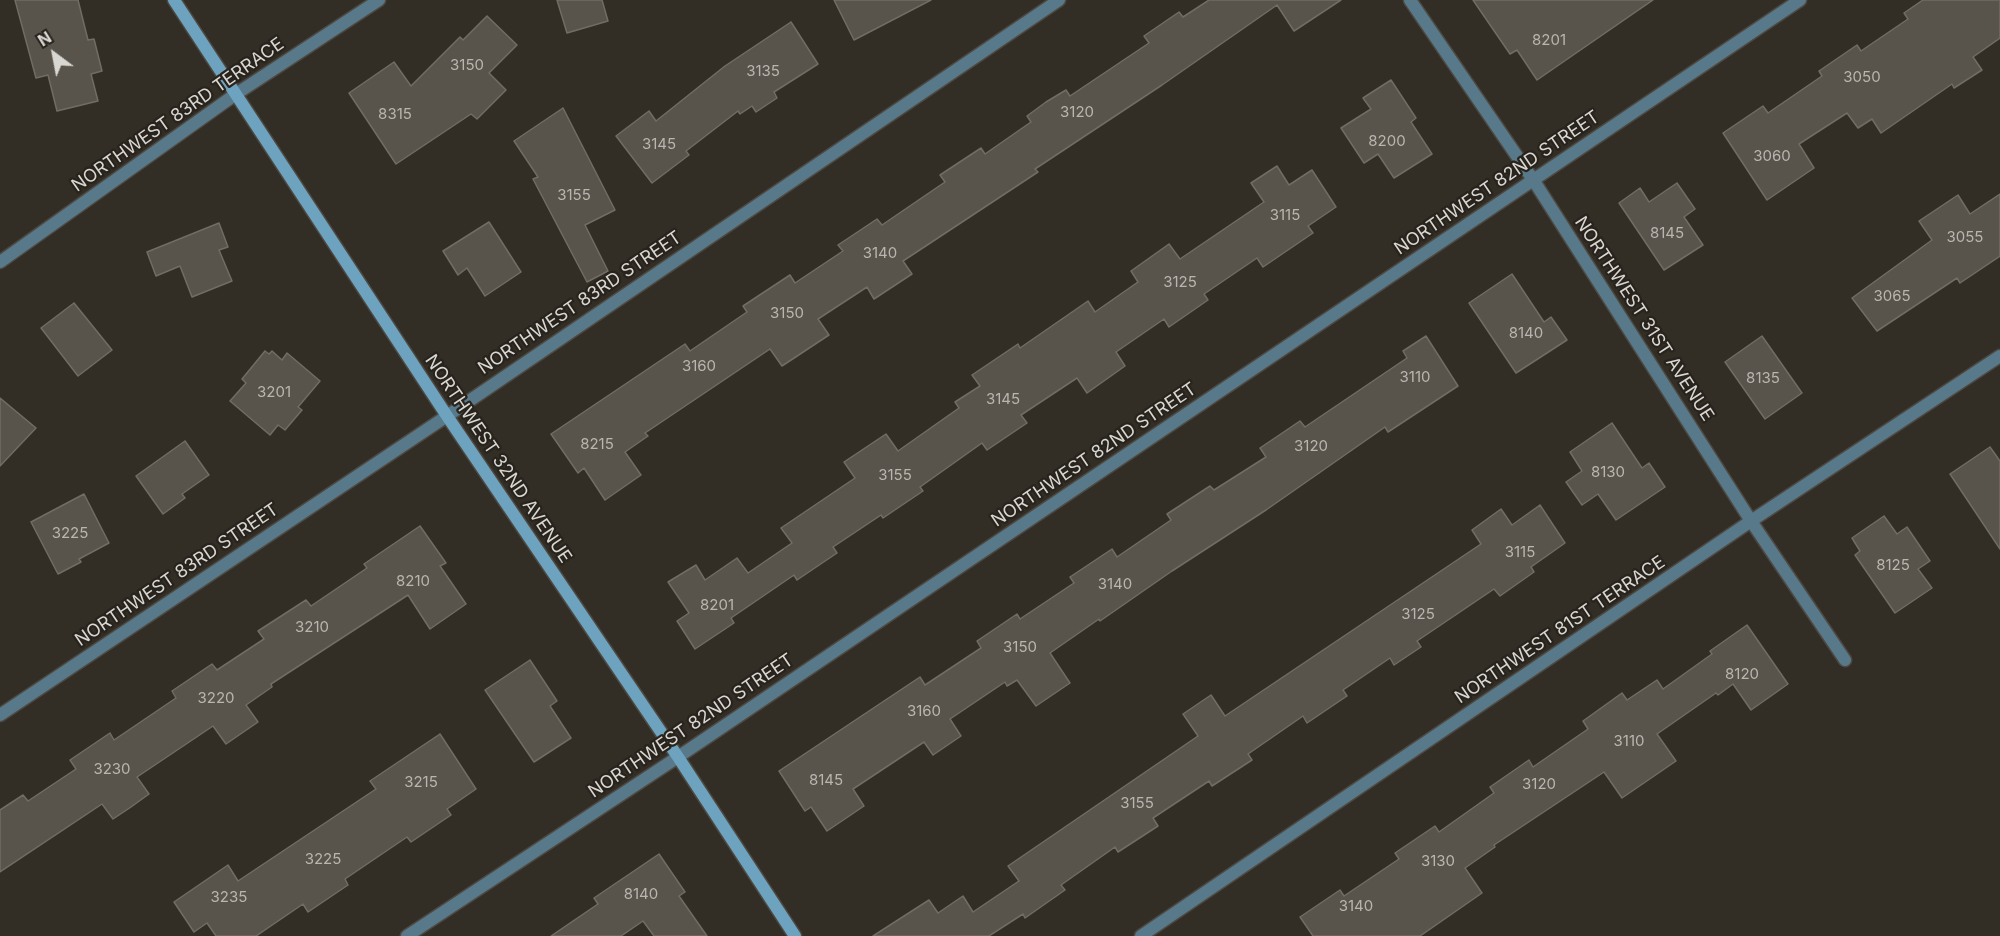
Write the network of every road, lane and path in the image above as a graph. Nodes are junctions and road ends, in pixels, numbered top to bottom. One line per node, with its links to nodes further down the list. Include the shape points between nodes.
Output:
1 (174, 0): 6 (main road, NORTHWEST 32ND AVENUE)
2 (379, 0): 6 (street, NORTHWEST 83RD TERRACE)
3 (1059, 0): 10 (street, NORTHWEST 83RD STREET)
4 (1410, 0): 7 (street, NORTHWEST 31ST AVENUE)
5 (1800, 0): 7 (street, NORTHWEST 82ND STREET)
6 (236, 94): 8 (street, NORTHWEST 83RD TERRACE); 10 (main road, NORTHWEST 32ND AVENUE)
7 (1534, 181): 11 (street, NORTHWEST 31ST AVENUE); 14 (street, NORTHWEST 82ND STREET)
8 (0, 262)
9 (2000, 356): 11 (street, NORTHWEST 81ST TERRACE)
10 (447, 416): 13 (street, NORTHWEST 83RD STREET); 14 (main road, NORTHWEST 32ND AVENUE)
11 (1751, 521): 12 (street, NORTHWEST 31ST AVENUE); 17 (street, NORTHWEST 81ST TERRACE)
12 (1845, 660)
13 (0, 715)
14 (678, 757): 15 (street, NORTHWEST 82ND STREET); 16 (main road, NORTHWEST 32ND AVENUE)
15 (406, 936)
16 (795, 936)
17 (1142, 936)

